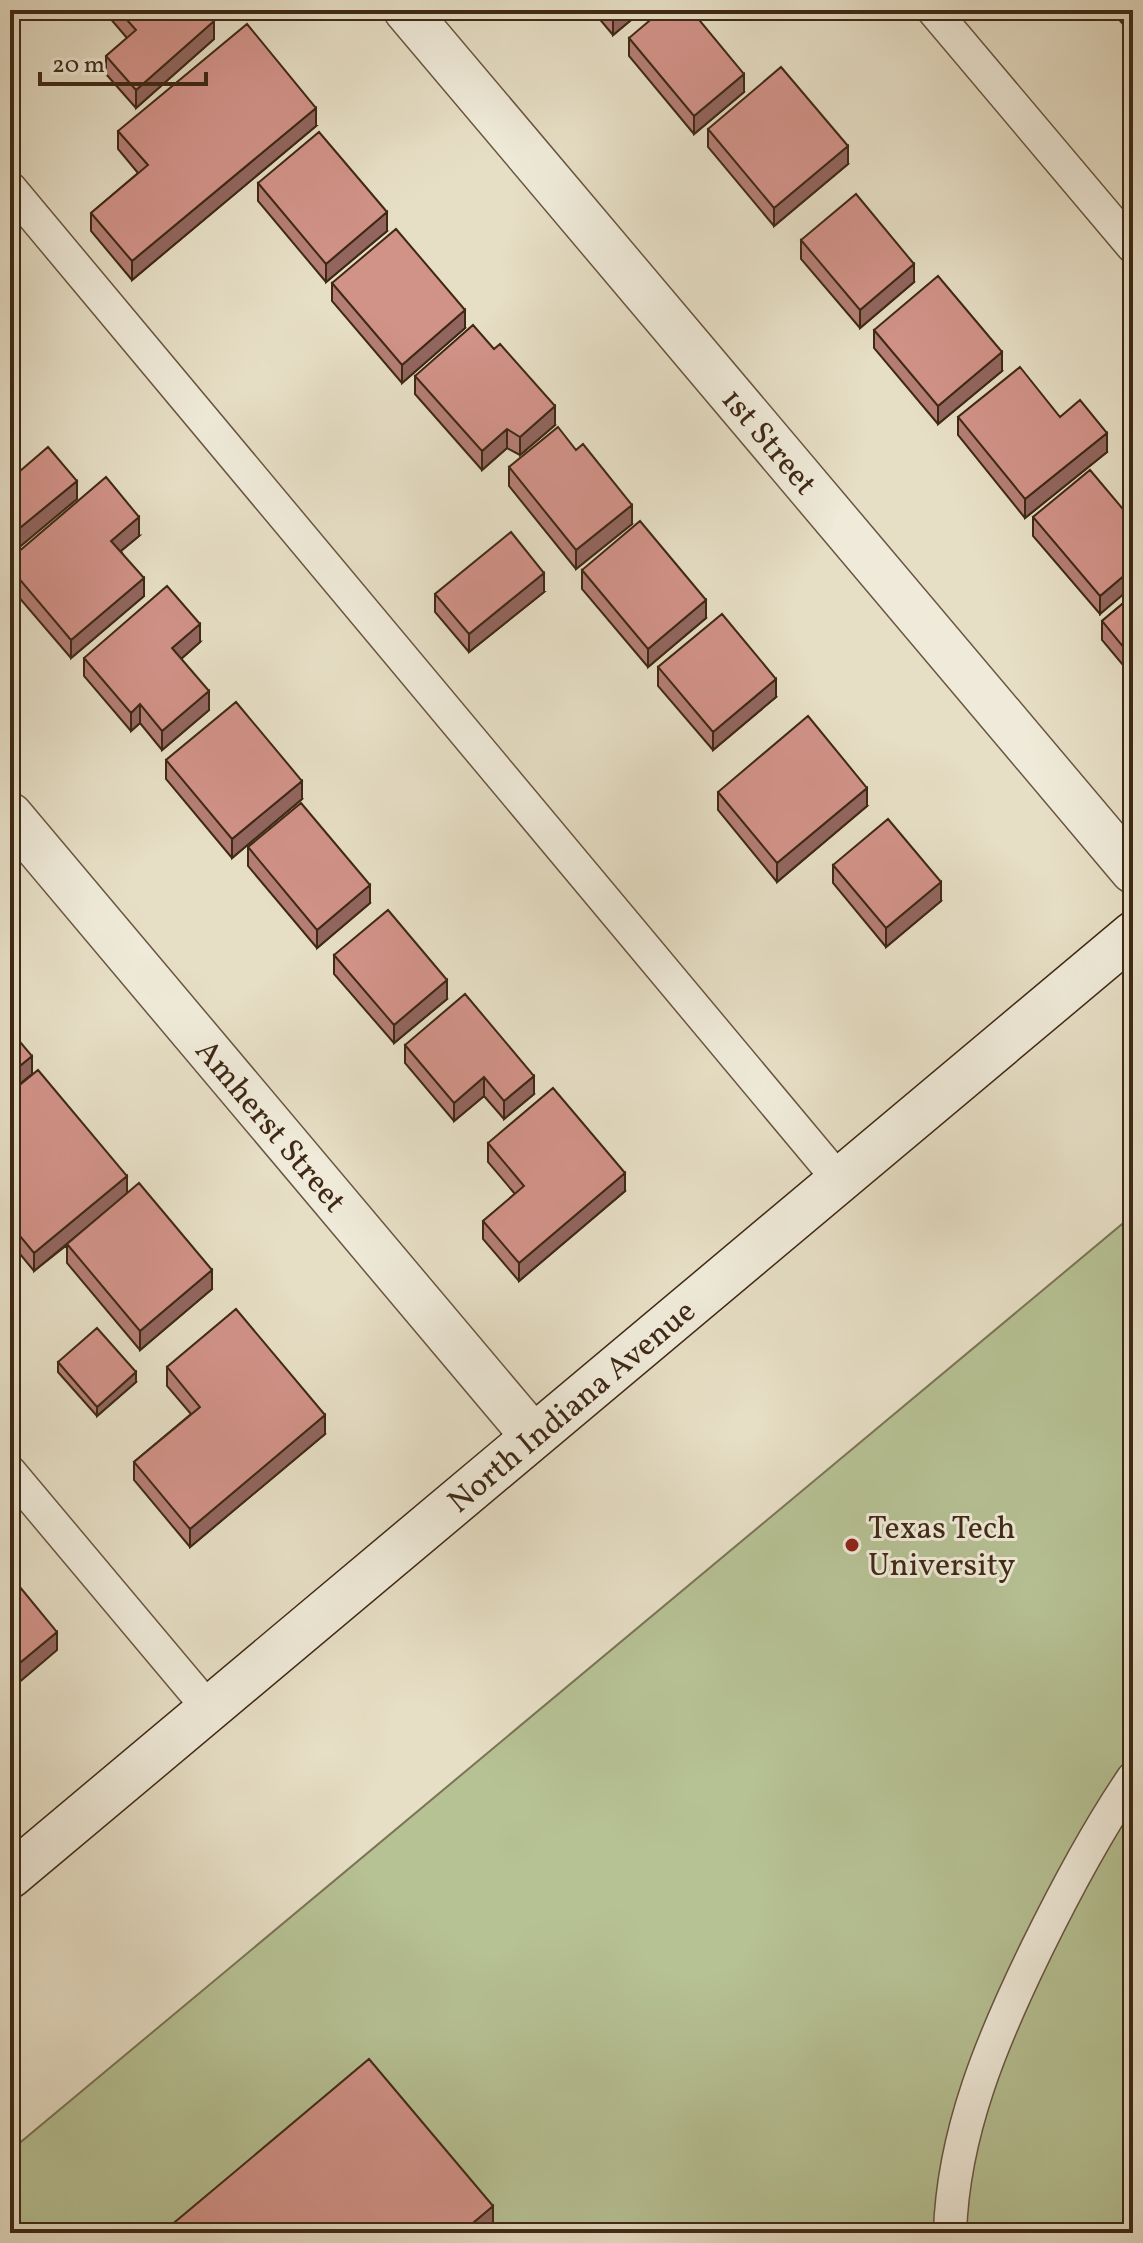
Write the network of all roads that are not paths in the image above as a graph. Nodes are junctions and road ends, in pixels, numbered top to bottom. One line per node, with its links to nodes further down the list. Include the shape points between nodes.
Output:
1 (406, 10): 6 (street, 1st Street)
2 (933, 10): 4 (lane)
3 (10, 188): 8 (lane)
4 (1133, 247)
5 (10, 815): 9 (street, Amherst Street)
6 (1133, 871)
7 (1133, 934): 8 (street, North Indiana Avenue)
8 (839, 1180): 9 (street, North Indiana Avenue)
9 (533, 1436): 11 (street, North Indiana Avenue)
10 (10, 1472): 11 (lane)
11 (209, 1709): 13 (street, North Indiana Avenue)
12 (1133, 1778): 14 (lane, via 1066,1888 1002,2021 961,2149)
13 (10, 1876)
14 (950, 2233)

